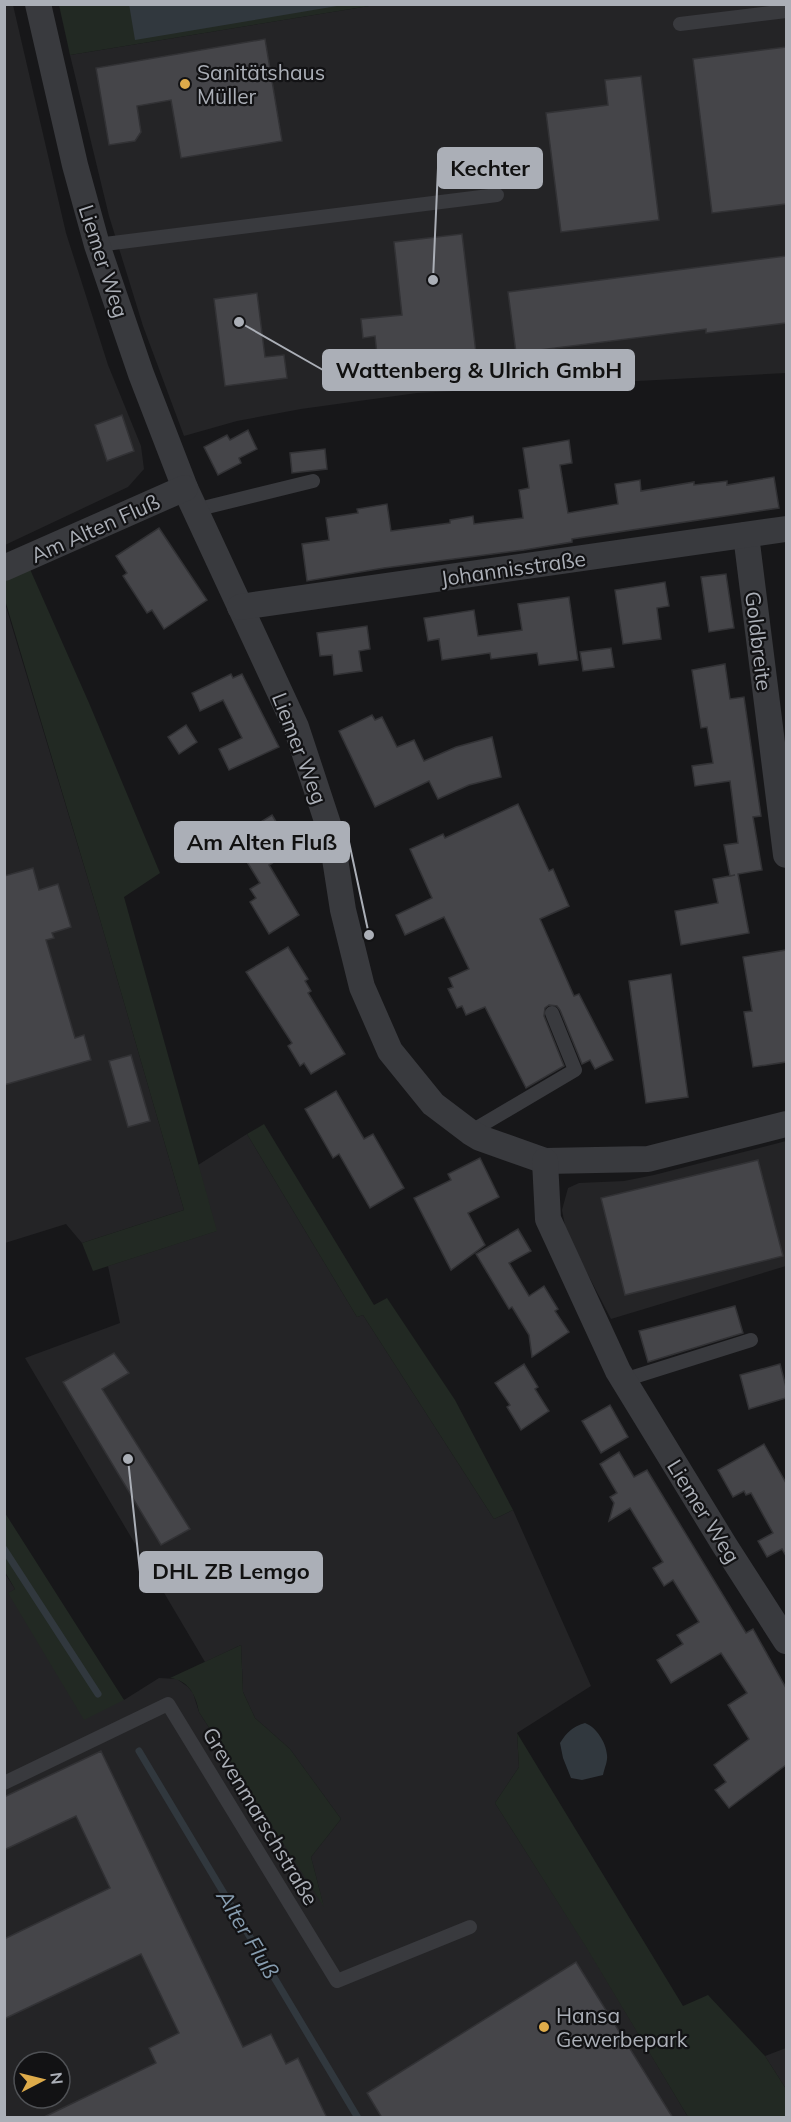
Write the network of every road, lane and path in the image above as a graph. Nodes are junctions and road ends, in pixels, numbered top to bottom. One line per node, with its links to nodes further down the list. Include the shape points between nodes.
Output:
1 (38, 4): 5 (street, Liemer Weg)
2 (786, 10): 3 (lane)
3 (680, 24)
4 (497, 195): 5 (lane)
5 (97, 244): 7 (street, Liemer Weg, via 141,374)
6 (313, 481): 7 (lane)
7 (190, 499): 10 (street, Am Alten Fluß); 11 (street, Liemer Weg)
8 (786, 529): 9 (street, Johannisstraße)
9 (746, 535): 11 (street, Johannisstraße); 12 (street, Goldbreite)
10 (4, 568)
11 (240, 607): 15 (street, Liemer Weg, via 296,727 331,833 343,910 366,998 390,1051 433,1104)
12 (786, 855)
13 (552, 1012): 15 (lane, via 575,1070)
14 (786, 1124): 16 (street, Liemer Weg, via 648,1159)
15 (470, 1132): 16 (street, Liemer Weg)
16 (545, 1161): 18 (street, Liemer Weg, via 548,1219)
17 (751, 1340): 18 (lane)
18 (624, 1380): 19 (street, Liemer Weg)
19 (786, 1641)
20 (4, 1783): 21 (lane, Grevenmarschstraße, via 168,1704 337,1981)
21 (471, 1927)

